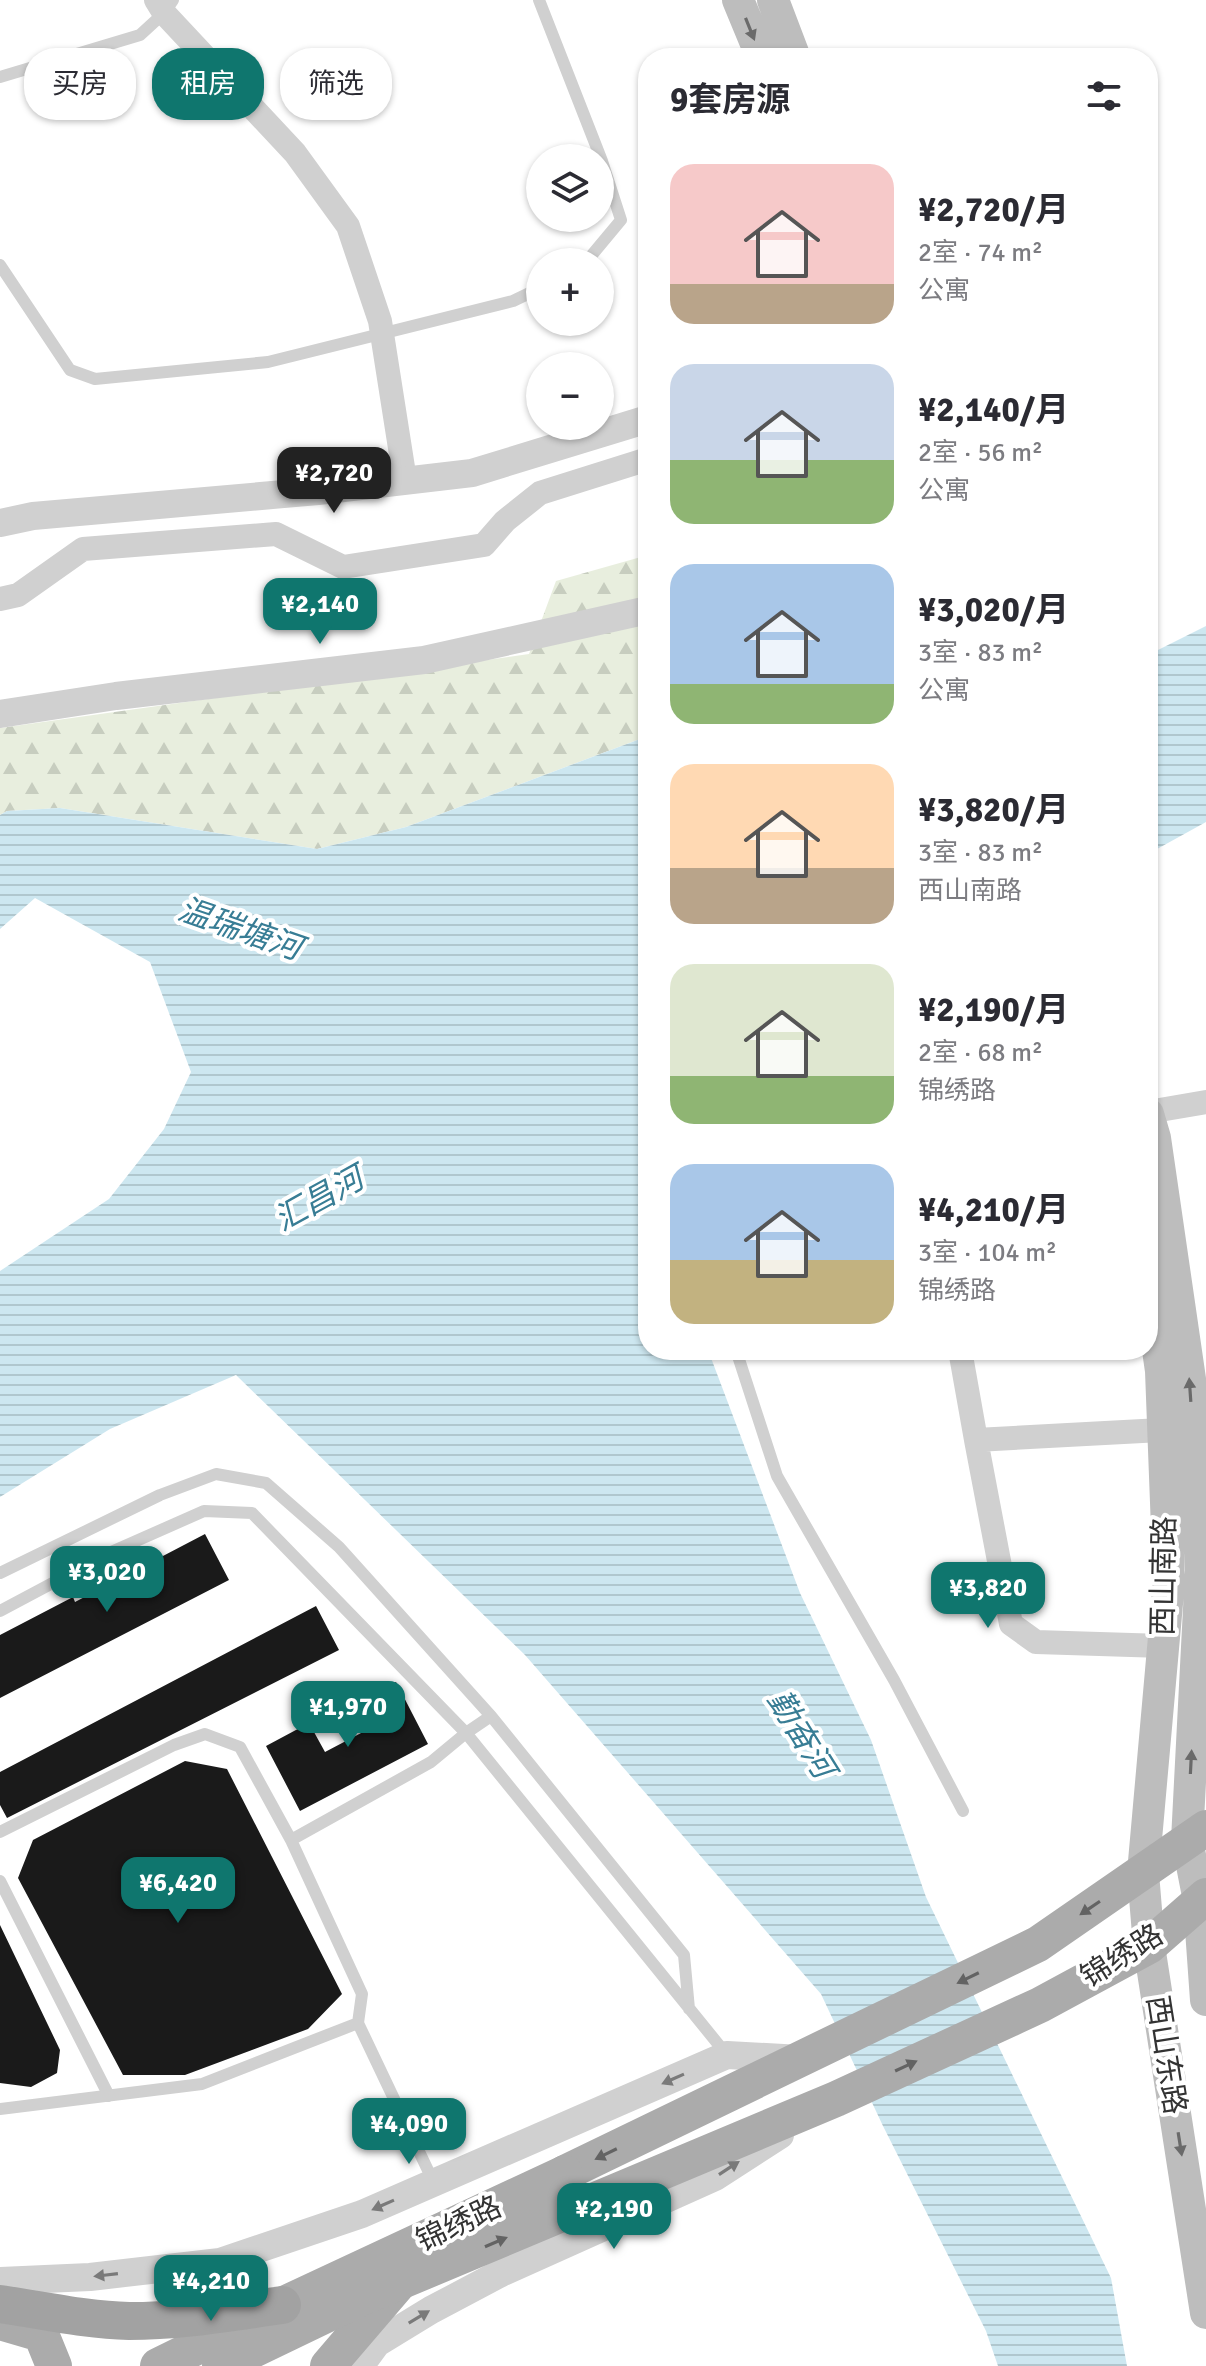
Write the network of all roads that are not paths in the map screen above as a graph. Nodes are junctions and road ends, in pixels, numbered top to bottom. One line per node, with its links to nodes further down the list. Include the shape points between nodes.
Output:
1 (539, 0): 8 (lane, via 621,220)
2 (738, 0): 5 (main road, one-way to 5)
3 (773, 0): 6 (main road)
4 (164, 4): 7 (lane, via 140,35); 11 (street, via 295,153 348,226)
5 (758, 48)
6 (791, 48)
7 (0, 77)
8 (598, 248)
9 (0, 265): 11 (lane, via 70,370 95,379 268,362)
10 (526, 295): 11 (lane)
11 (382, 335): 14 (street)
12 (638, 428): 14 (street, via 472,473)
13 (638, 462): 16 (street, via 540,493 484,545 343,567 276,534 83,549 18,595)
14 (405, 480): 15 (street)
15 (0, 523)
16 (0, 599)
17 (638, 612): 18 (street, via 424,660)
18 (0, 714)
19 (1206, 1102): 20 (street)
20 (1158, 1111)
21 (1158, 1159): 25 (main road, 西山南路, one-way to 21, via 1190,1379)
22 (1158, 1350): 25 (main road, 西山南路, via 1161,1371)
23 (739, 1360): 32 (lane, via 777,1476)
24 (962, 1360): 26 (street)
25 (1187, 1429): 26 (street); 29 (main road, 西山南路); 34 (main road, 西山南路, one-way to 25, via 1201,1570)
26 (976, 1440): 29 (street, via 1011,1624 1036,1642)
27 (0, 1573): 30 (lane, via 160,1495 216,1474 266,1483 339,1547)
28 (0, 1611): 31 (lane, via 109,1553 204,1511 252,1513)
29 (1163, 1646): 36 (main road, 西山南路)
30 (491, 1716): 31 (lane); 41 (lane, via 684,1955)
31 (466, 1733): 35 (lane, via 431,1762); 41 (lane)
32 (963, 1811)
33 (0, 1832): 35 (lane, via 205,1734 240,1747)
34 (1196, 1834): 36 (main road); 38 (main road, 西山南路)
35 (291, 1840): 42 (lane, via 362,1994)
36 (1143, 1873): 39 (main road, 西山东路); 44 (main road, 锦绣路, one-way to 44, via 1038,1944)
37 (0, 1881): 45 (lane)
38 (1202, 1898): 39 (main road, 锦绣路); 40 (main road, 西山东路)
39 (1149, 1946): 46 (main road, 锦绣路, one-way to 39, via 1040,2005); 54 (main road, 西山东路, one-way to 54)
40 (1206, 2000)
41 (689, 2009): 43 (lane)
42 (358, 2023): 45 (lane, via 202,2084); 48 (lane)
43 (727, 2055): 44 (street); 48 (street, one-way to 48)
44 (802, 2059): 53 (main road, 锦绣路, one-way to 53, bridge)
45 (109, 2096): 47 (lane)
46 (836, 2099): 51 (main road, 锦绣路, one-way to 46, bridge); 61 (street, one-way to 46, via 377,2343 431,2310 715,2177)
47 (0, 2109)
48 (434, 2183): 49 (street, one-way to 49, via 362,2214)
49 (220, 2262): 50 (street, one-way to 50); 59 (street, via 228,2299)
50 (0, 2281)
51 (399, 2283): 58 (main road, 锦绣路, bridge); 60 (main road)
52 (0, 2304): 53 (highway, bridge, via 126,2321 186,2319)
53 (282, 2305): 57 (main road, 锦绣路, bridge)
54 (1206, 2313)
55 (0, 2322): 56 (main road, via 41,2334)
56 (54, 2366)
57 (158, 2366)
58 (220, 2366)
59 (258, 2366)
60 (328, 2366)
61 (360, 2366)

